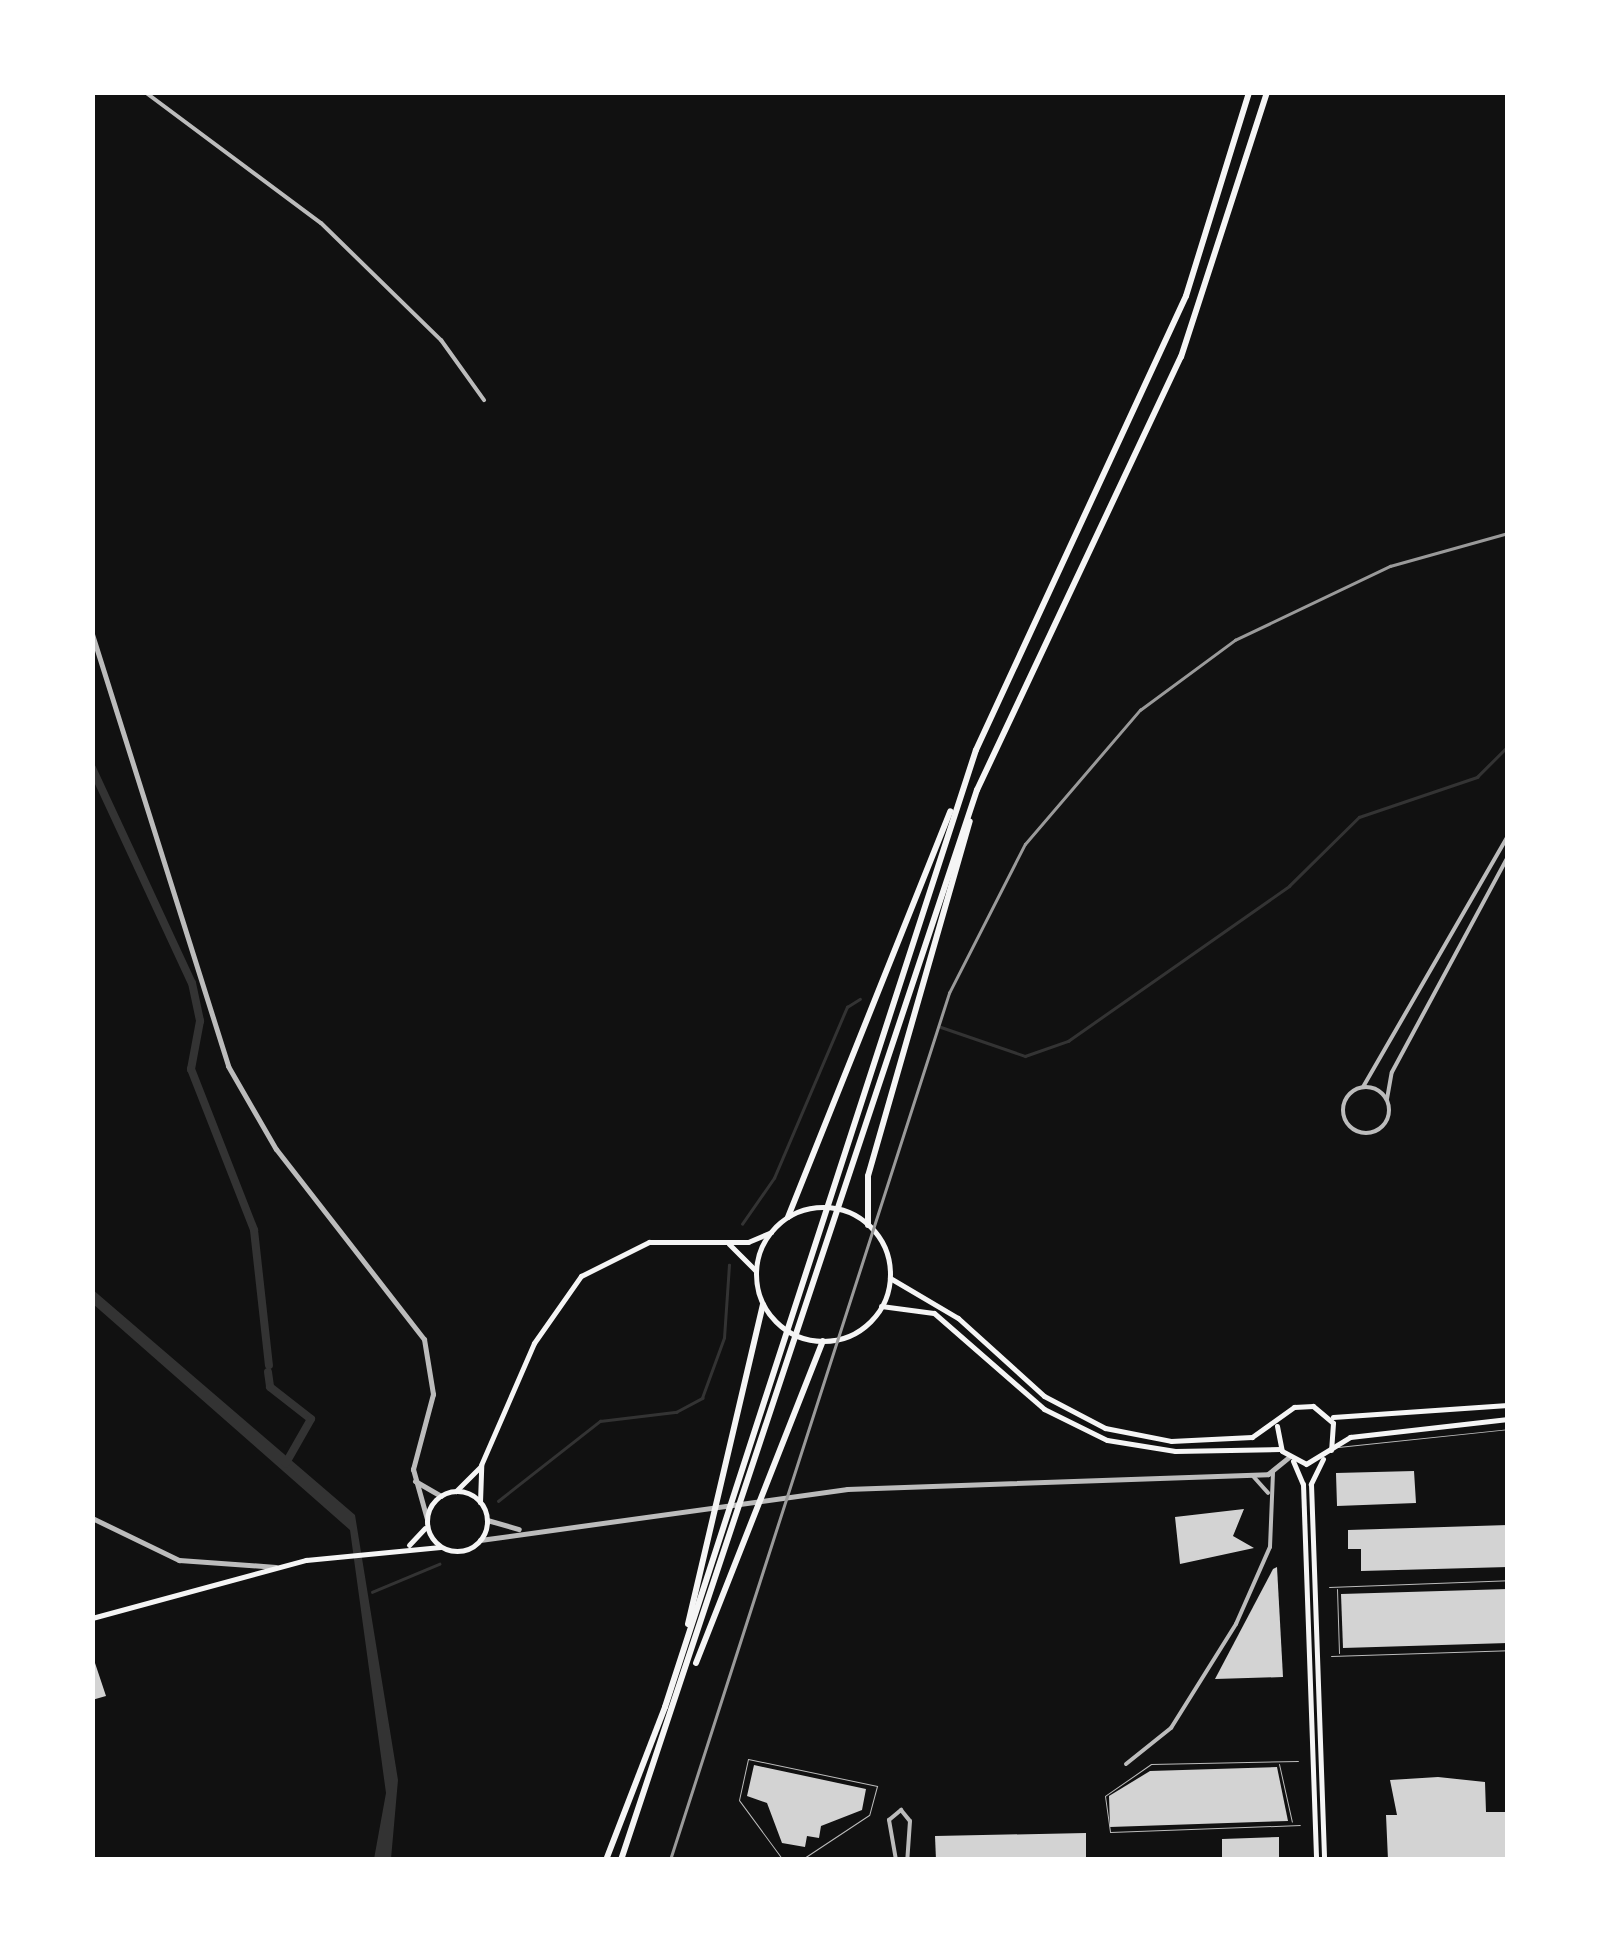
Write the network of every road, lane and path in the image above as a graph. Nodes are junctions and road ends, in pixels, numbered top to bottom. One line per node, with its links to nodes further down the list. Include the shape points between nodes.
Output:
1 (145, 92): 4 (street, via 321,223 421,318)
2 (1249, 92): 6 (highway, via 1186,296)
3 (1268, 92): 7 (highway, via 1182,357)
4 (484, 400)
5 (92, 634): 33 (street, via 221,1051 276,1149 424,1338 433,1394)
6 (976, 750): 12 (highway, via 864,1010); 53 (highway)
7 (977, 790): 13 (highway, via 868,1176); 54 (highway)
8 (1508, 836): 10 (street)
9 (1508, 858): 11 (street, via 1392,1072)
10 (1363, 1087): 11 (street); 11 (street, via 1344,1106 1356,1130 1380,1128)
11 (1386, 1099)
12 (788, 1217): 13 (main road, via 815,1208 847,1212); 14 (main road)
13 (868, 1224): 17 (main road, via 880,1240)
14 (771, 1232): 15 (main road); 16 (main road)
15 (722, 1240): 16 (main road); 30 (main road, via 649,1242 580,1276 534,1343)
16 (756, 1272): 18 (main road)
17 (890, 1278): 19 (main road); 24 (main road, via 958,1318 1044,1396 1106,1428 1200,1442 1260,1435)
18 (763, 1305): 20 (main road, via 776,1322 808,1340); 53 (highway)
19 (881, 1306): 20 (main road, via 849,1336); 26 (main road, via 934,1314 1044,1409 1107,1440 1174,1452)
20 (826, 1341): 54 (highway)
21 (1508, 1406): 22 (main road, via 1348,1423)
22 (1322, 1410): 24 (main road, via 1294,1407); 27 (main road, via 1334,1428)
23 (1508, 1419): 27 (main road, via 1358,1436)
24 (1278, 1424): 26 (main road)
25 (1508, 1429): 27 (lane)
26 (1280, 1449): 29 (main road)
27 (1332, 1449): 28 (main road)
28 (1323, 1458): 29 (main road); 69 (main road, via 1312,1484)
29 (1291, 1460): 32 (street); 68 (main road, via 1303,1484)
30 (482, 1465): 34 (main road); 37 (main road)
31 (1248, 1472): 32 (street); 35 (street); 41 (street, via 804,1494)
32 (1273, 1472): 35 (street)
33 (415, 1481): 36 (street); 40 (street)
34 (456, 1492): 36 (main road); 37 (main road)
35 (1268, 1493): 57 (street, via 1270,1547 1236,1624 1171,1728)
36 (441, 1496): 40 (main road)
37 (480, 1502): 39 (main road)
38 (92, 1518): 45 (street, via 179,1560)
39 (487, 1520): 41 (street); 42 (main road)
40 (427, 1521): 43 (main road); 44 (main road)
41 (522, 1530): 42 (street)
42 (480, 1540): 44 (main road, via 463,1551)
43 (406, 1546): 44 (main road); 45 (main road)
44 (440, 1546)
45 (276, 1567): 49 (main road)
46 (1508, 1580): 48 (lane)
47 (1329, 1586): 48 (lane)
48 (1337, 1586): 52 (lane)
49 (92, 1620)
50 (1508, 1650): 52 (lane)
51 (1331, 1656): 52 (lane)
52 (1339, 1656)
53 (675, 1676): 62 (highway)
54 (685, 1687): 63 (highway)
55 (1298, 1761): 56 (lane)
56 (1278, 1762): 59 (lane); 59 (lane, via 1151,1764 1108,1792 1106,1827)
57 (1126, 1764)
58 (1300, 1825): 59 (lane)
59 (1292, 1826)
60 (895, 1840): 61 (street); 61 (street, via 890,1820 901,1810 910,1821); 66 (street)
61 (904, 1840): 67 (street)
62 (606, 1860)
63 (622, 1860)
64 (783, 1860): 65 (lane, via 739,1800 748,1760 877,1786 869,1815)
65 (801, 1860)
66 (896, 1860)
67 (908, 1860)
68 (1316, 1860)
69 (1324, 1860)

